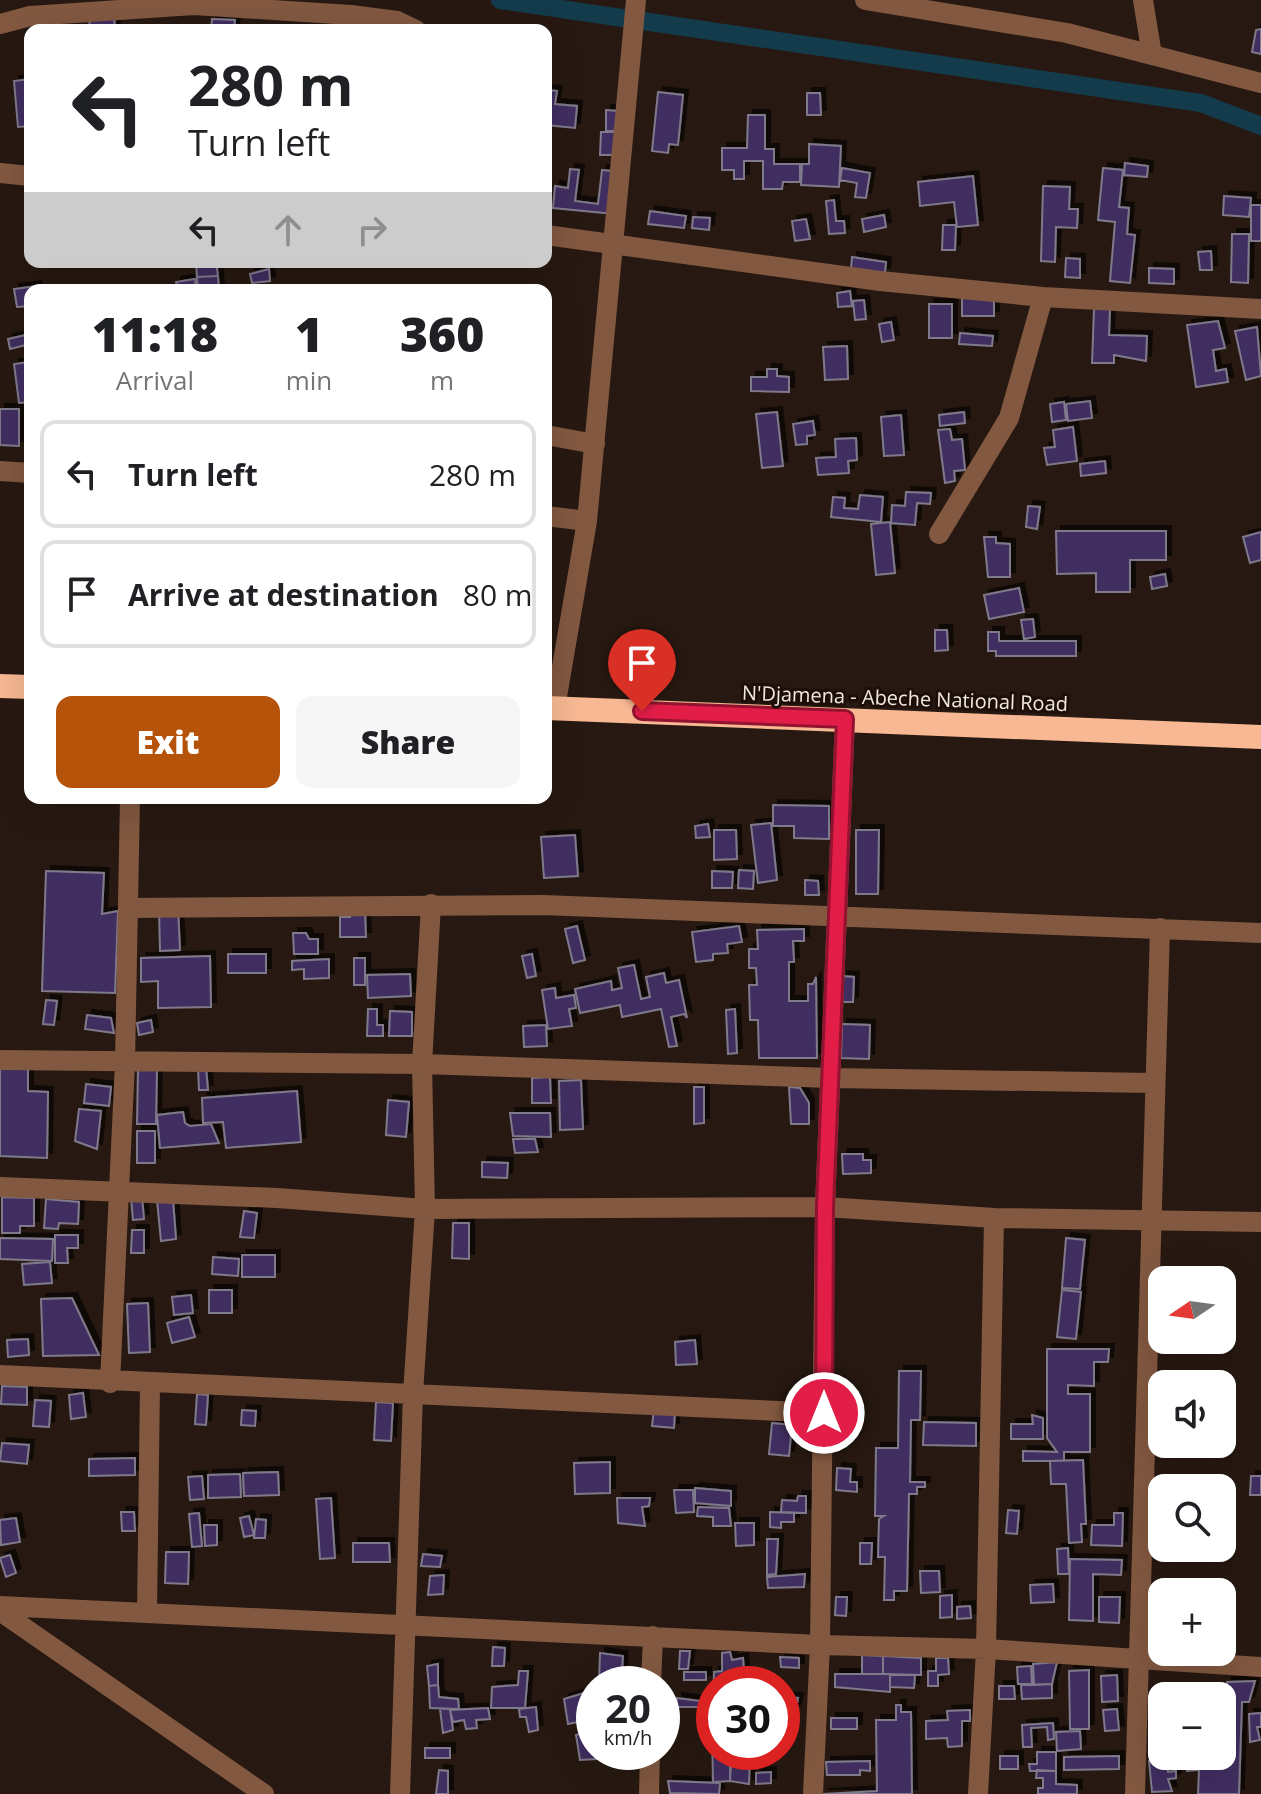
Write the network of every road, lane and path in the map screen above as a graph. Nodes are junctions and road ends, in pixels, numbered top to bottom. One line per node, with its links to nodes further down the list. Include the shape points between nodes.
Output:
1 (636, 0): 11 (street)
2 (865, 0): 6 (street, via 1067,33)
3 (1143, 0): 6 (street)
4 (0, 24): 5 (street, via 30,16 194,5 351,15)
5 (403, 24)
6 (1152, 55): 7 (street)
7 (1261, 83)
8 (0, 173): 9 (street)
9 (24, 175)
10 (552, 236): 11 (street)
11 (615, 243): 12 (street, via 880,281); 15 (street)
12 (1043, 297): 13 (street); 20 (street, via 1009,418)
13 (1261, 309)
14 (552, 436): 15 (street)
15 (595, 444): 19 (street)
16 (0, 471): 17 (street)
17 (24, 473)
18 (552, 517): 19 (street)
19 (587, 521): 23 (street)
20 (939, 534)
21 (0, 686): 22 (highway)
22 (24, 687)
23 (552, 692)
24 (552, 707): 25 (highway, N'Djamena - Abeche National Road)
25 (845, 719): 26 (highway, N'Djamena - Abeche National Road); 30 (street)
26 (1261, 737)
27 (130, 804): 29 (street)
28 (431, 904): 29 (street); 30 (street); 35 (street)
29 (129, 908): 34 (street)
30 (840, 914): 31 (street); 36 (street)
31 (1160, 928): 32 (street); 37 (street)
32 (1261, 933)
33 (0, 1060): 34 (street)
34 (125, 1062): 35 (street); 39 (street)
35 (422, 1064): 36 (street); 41 (street)
36 (831, 1078): 37 (street); 40 (street)
37 (1153, 1083): 43 (street)
38 (0, 1187): 39 (street)
39 (117, 1192): 41 (street); 46 (street)
40 (825, 1207): 41 (street); 42 (street); 49 (street)
41 (425, 1209): 48 (street)
42 (994, 1218): 43 (street); 55 (street)
43 (1152, 1219): 44 (street); 56 (street)
44 (1261, 1222)
45 (0, 1375): 46 (street)
46 (110, 1383): 47 (street)
47 (150, 1385): 48 (street); 51 (street)
48 (413, 1394): 49 (street); 52 (street)
49 (824, 1413): 54 (street)
50 (0, 1609): 51 (street); 60 (street)
51 (147, 1613): 52 (street)
52 (407, 1624): 53 (street); 61 (street)
53 (653, 1636): 54 (street); 57 (street)
54 (820, 1645): 55 (street); 63 (street)
55 (986, 1649): 56 (street); 64 (street)
56 (1140, 1661): 58 (street); 65 (street)
57 (652, 1666)
58 (1261, 1667)
59 (650, 1770): 62 (street)
60 (264, 1794)
61 (400, 1794)
62 (649, 1794)
63 (813, 1794)
64 (978, 1794)
65 (1135, 1794)

